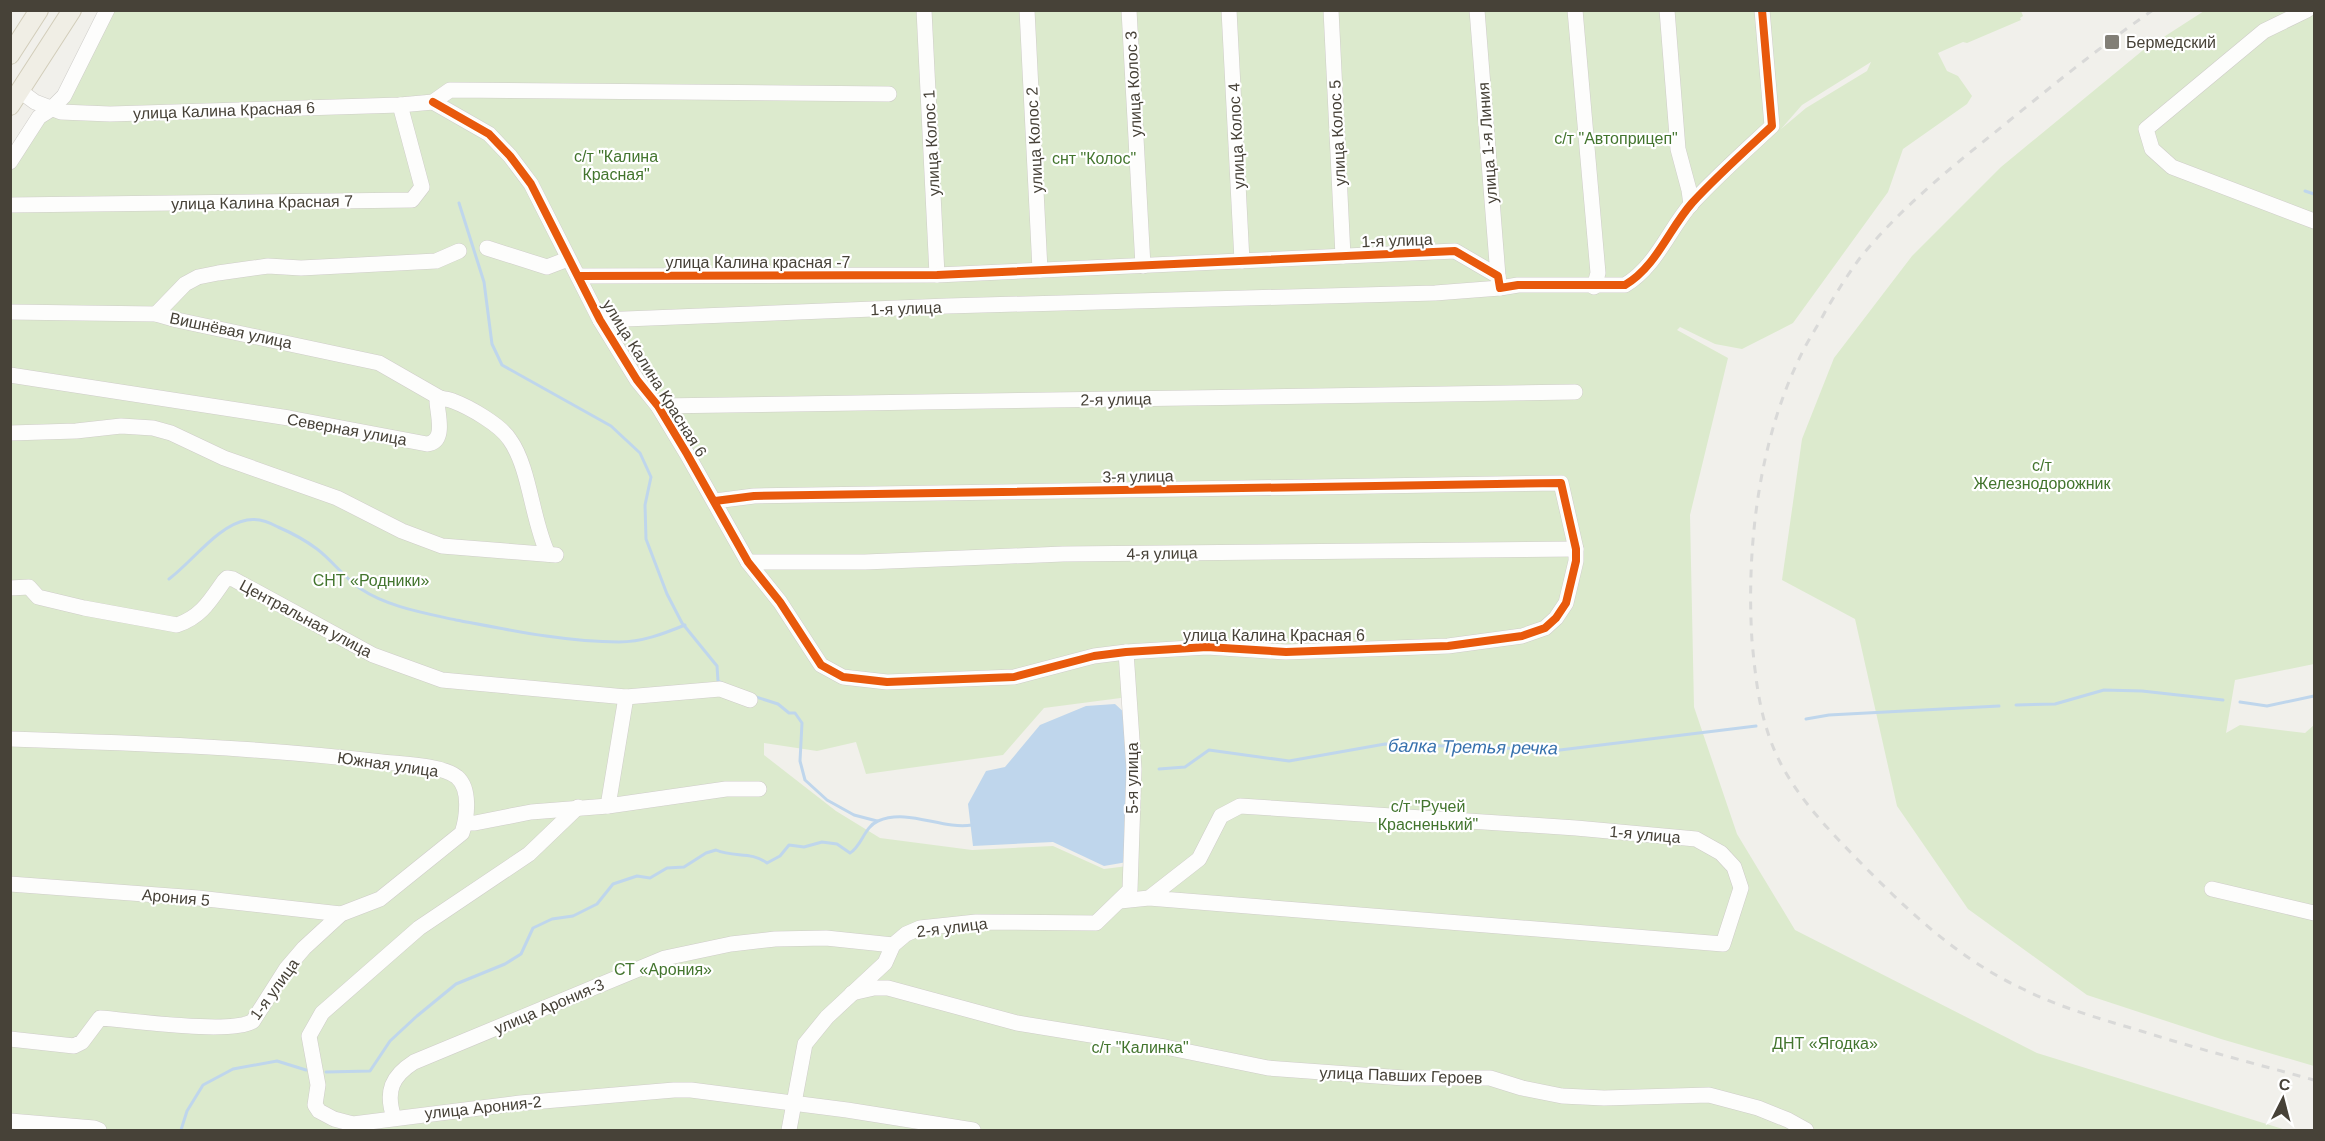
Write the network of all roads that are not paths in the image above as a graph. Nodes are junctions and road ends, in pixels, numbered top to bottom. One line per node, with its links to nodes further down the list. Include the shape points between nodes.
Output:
1 (39, 10): 14 (main road)
2 (72, 10): 16 (main road)
3 (106, 10): 19 (street, via 64,96)
4 (924, 10): 31 (street, улица Колос 1)
5 (1027, 10): 30 (street, улица Колос 2)
6 (1129, 10): 29 (street, улица Колос 3)
7 (1229, 10): 28 (street, улица Колос 4)
8 (1331, 10): 26 (street, улица Колос 5)
9 (1477, 10): 33 (street, улица 1-я Линия)
10 (1575, 10): 34 (street, via 1598,273)
11 (1666, 10): 22 (street, via 1678,149)
12 (1762, 10): 22 (street, 1-я улица, via 1772,126)
13 (2307, 10): 23 (street, via 2264,31 2146,129 2152,149 2172,167)
14 (10, 56)
15 (890, 94): 17 (street, улица Калина Красная 6, via 450,90)
16 (15, 98): 19 (street, улица Калина Красная 6)
17 (433, 102): 18 (street, улица Калина Красная 6); 27 (street, улица Калина Красная 6, via 489,134 510,156 541,201)
18 (400, 105): 19 (street, улица Калина Красная 6, via 110,114); 21 (street, улица Калина Красная 7, via 422,188 412,200)
19 (51, 110): 20 (street, via 39,117)
20 (10, 162)
21 (10, 205)
22 (1691, 205): 34 (street, 1-я улица, via 1634,280 1625,285)
23 (2314, 221)
24 (487, 248): 27 (street, via 547,267)
25 (459, 251): 36 (street, via 436,261 268,266 198,277 185,284)
26 (1343, 256): 28 (street, 1-я улица); 33 (street, 1-я улица, via 1455,251)
27 (568, 259): 32 (street, улица Калина Красная 6)
28 (1242, 261): 29 (street, 1-я улица)
29 (1143, 266): 30 (street, 1-я улица)
30 (1040, 270): 31 (street, 1-я улица)
31 (937, 275): 32 (street, улица Калина красная -7)
32 (579, 276): 37 (street, улица Калина Красная 6)
33 (1499, 282): 34 (street, 1-я улица); 37 (street, 1-я улица, via 1435,293)
34 (1594, 287)
35 (10, 312): 36 (street, Вишнёвая улица)
36 (156, 314): 40 (street, Вишнёвая улица, via 379,363)
37 (600, 320): 41 (street, улица Калина Красная 6)
38 (10, 375): 40 (street, Северная улица, via 289,418 427,444 438,439 440,433)
39 (1575, 392): 41 (street, 2-я улица)
40 (440, 398): 42 (street, via 495,424 511,441 542,541 552,554 442,546 337,498 153,428 121,426)
41 (658, 406): 43 (street, улица Калина Красная 6)
42 (10, 433)
43 (715, 501): 44 (street, 3-я улица, via 754,496 1561,483); 45 (street, улица Калина Красная 6)
44 (1576, 549): 45 (street, 4-я улица, via 1063,554); 47 (street, улица Калина Красная 6, via 1566,603 1545,628 1522,636 1448,646 1286,652 1207,647)
45 (748, 562): 47 (street, улица Калина Красная 6, via 821,665 843,677 887,682 1014,676)
46 (10, 588): 48 (street, Центральная улица, via 29,586 38,597 177,625 191,621 204,609 227,578 373,655 442,680)
47 (1126, 652): 58 (street, 5-я улица, via 1134,769 1130,890)
48 (626, 697): 49 (street, Центральная улица, via 720,689); 52 (street)
49 (750, 700)
50 (10, 739): 54 (street, Южная улица, via 213,746 324,755 448,772 460,779 467,802)
51 (759, 789): 52 (street, via 726,789)
52 (609, 806): 53 (street)
53 (578, 807): 54 (street, via 531,812); 65 (street, улица Арония-2, via 529,854 419,928 322,1013 314,1025 309,1036 318,1085 315,1105 319,1111 353,1124)
54 (468, 826): 60 (street, 1-я улица, via 380,899)
55 (10, 884): 60 (street, Арония 5, via 198,898)
56 (2212, 889): 59 (street)
57 (1149, 898): 57 (street, 1-я улица, via 1723,944 1741,888 1734,867 1721,853 1696,839 1240,806 1221,816 1198,860); 58 (street, 1-я улица)
58 (1120, 901): 61 (street, 2-я улица, via 1096,923 976,922 920,928)
59 (2314, 913)
60 (341, 914): 63 (street, 1-я улица, via 286,969 253,1021 246,1025 100,1018 82,1042 74,1046)
61 (893, 945): 62 (street, 2-я улица, via 885,963); 65 (street, улица Арония-3, via 826,938 775,939 665,958 414,1062 393,1081 390,1097)
62 (852, 993): 64 (street, 2-я улица, via 805,1044); 70 (street, улица Павших Героев, via 888,988 1017,1023 1268,1068 1404,1078 1490,1078 1562,1096 1709,1095 1758,1108)
63 (10, 1039)
64 (795, 1105): 65 (street, улица Арония-2, via 674,1090); 68 (street, 2-я улица); 69 (street, улица Арония-2)
65 (394, 1118)
66 (10, 1121): 67 (street)
67 (99, 1131)
68 (789, 1131)
69 (973, 1131)
70 (1806, 1131)

